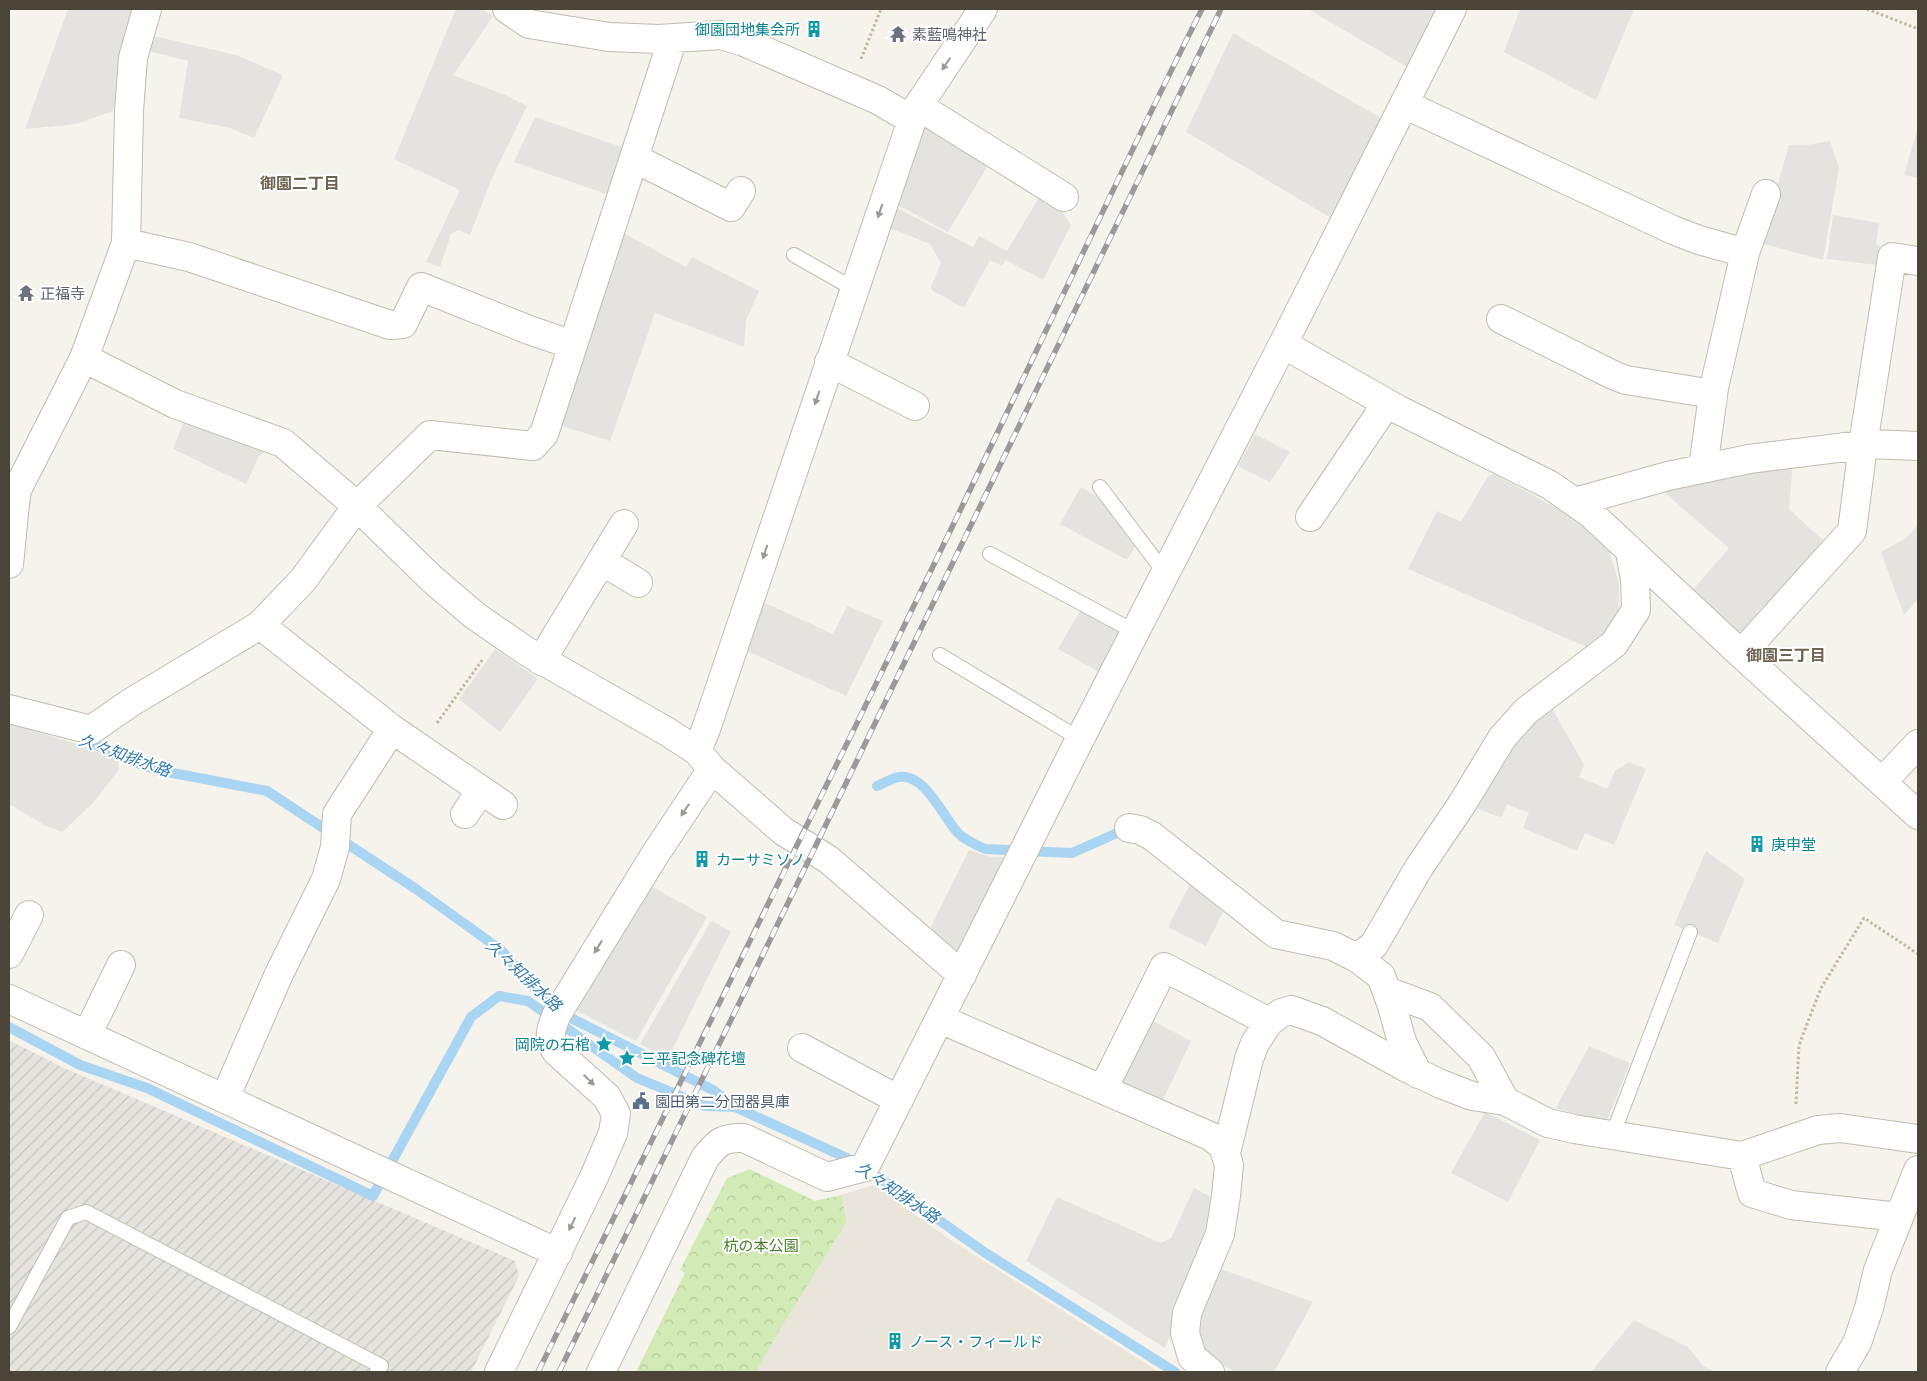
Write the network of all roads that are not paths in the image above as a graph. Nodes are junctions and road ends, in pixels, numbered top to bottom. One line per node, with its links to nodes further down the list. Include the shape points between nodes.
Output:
1 (147, 9): 12 (street, via 133,58)
2 (507, 9): 5 (street, via 529,24 609,37)
3 (983, 9): 7 (street, one-way to 7)
4 (1452, 9): 6 (street)
5 (673, 38): 7 (street, via 721,35 744,42); 8 (street)
6 (1404, 104): 13 (street, via 1673,230); 18 (street)
7 (915, 113): 11 (street); 16 (street, one-way to 16)
8 (634, 158): 9 (street, via 731,207); 19 (street)
9 (741, 191)
10 (1766, 194): 13 (street)
11 (1064, 197)
12 (126, 243): 19 (street, via 189,257 390,325 403,324 421,287); 20 (street)
13 (1745, 254): 22 (street)
14 (794, 255): 16 (lane)
15 (1918, 261): 25 (street, via 1892,257)
16 (854, 289): 21 (street)
17 (1501, 319): 22 (street, via 1626,380)
18 (1283, 344): 23 (street); 37 (street)
19 (573, 345): 30 (street, via 544,434 533,446 430,435)
20 (84, 358): 30 (street, via 175,404 283,444); 36 (street, via 17,490)
21 (829, 362): 24 (street); 48 (street, one-way to 48, via 706,729)
22 (1714, 394): 27 (street)
23 (1388, 403): 29 (street, via 1550,485); 31 (street)
24 (915, 406)
25 (1864, 445): 26 (street); 27 (street); 41 (street, via 1852,531)
26 (1918, 446)
27 (1703, 468): 29 (street)
28 (1100, 487): 37 (lane)
29 (1575, 502): 33 (street)
30 (357, 506): 39 (street, via 303,580); 43 (street, via 474,616)
31 (1310, 517)
32 (624, 524): 35 (street)
33 (1630, 552): 41 (street); 56 (street, via 1636,610 1614,644 1526,711 1502,738 1418,869 1374,945)
34 (990, 554): 40 (lane)
35 (602, 561): 38 (street); 43 (street)
36 (9, 564)
37 (1165, 573): 40 (street)
38 (638, 583)
39 (260, 625): 44 (street, via 90,730); 45 (street)
40 (1135, 632): 46 (street)
41 (1741, 654): 49 (street)
42 (940, 655): 46 (lane)
43 (541, 660): 48 (street, via 666,731)
44 (9, 709)
45 (392, 729): 50 (street, via 492,798); 67 (street, via 337,814 335,847 326,878 279,974)
46 (1080, 739): 58 (street)
47 (1918, 744): 49 (street)
48 (704, 760): 58 (street, via 783,831 829,860); 76 (street, one-way to 76, via 644,872 550,1030 556,1052 607,1097 616,1114 613,1133 598,1169)
49 (1882, 782): 51 (street)
50 (465, 814)
51 (1918, 815)
52 (1129, 828): 56 (street, via 1152,836 1276,934 1333,946)
53 (28, 915): 55 (street)
54 (1690, 932): 70 (lane)
55 (9, 954)
56 (1357, 958): 59 (street, via 1381,976)
57 (121, 965): 63 (street)
58 (962, 975): 61 (street)
59 (1387, 991): 65 (street, via 1402,1042); 69 (street, via 1430,1007 1481,1057)
60 (9, 999): 63 (street)
61 (940, 1019): 66 (street); 68 (street)
62 (1269, 1022): 65 (street, via 1291,1010 1322,1021); 66 (street, via 1164,967); 72 (street, via 1249,1060)
63 (87, 1035): 67 (street)
64 (802, 1048): 68 (street)
65 (1418, 1074): 69 (street, via 1472,1096)
66 (1103, 1089): 72 (street, via 1210,1136 1223,1146)
67 (225, 1098): 76 (street)
68 (899, 1100): 80 (street, via 866,1167 827,1177 744,1138 731,1137 716,1145 705,1158)
69 (1505, 1102): 70 (street, via 1548,1123)
70 (1612, 1136): 73 (street)
71 (1918, 1139): 73 (street, via 1840,1128 1818,1130)
72 (1226, 1153): 81 (street, via 1229,1165 1220,1234 1187,1313 1185,1333 1192,1358)
73 (1742, 1156): 75 (street, via 1752,1193 1791,1205)
74 (1918, 1170): 75 (street)
75 (1899, 1217): 82 (street, via 1878,1270 1857,1343)
76 (558, 1253): 79 (street)
77 (9, 1327): 78 (lane, via 68,1218 86,1212 381,1366)
78 (378, 1372)
79 (499, 1372)
80 (601, 1372)
81 (1210, 1372)
82 (1840, 1372)

